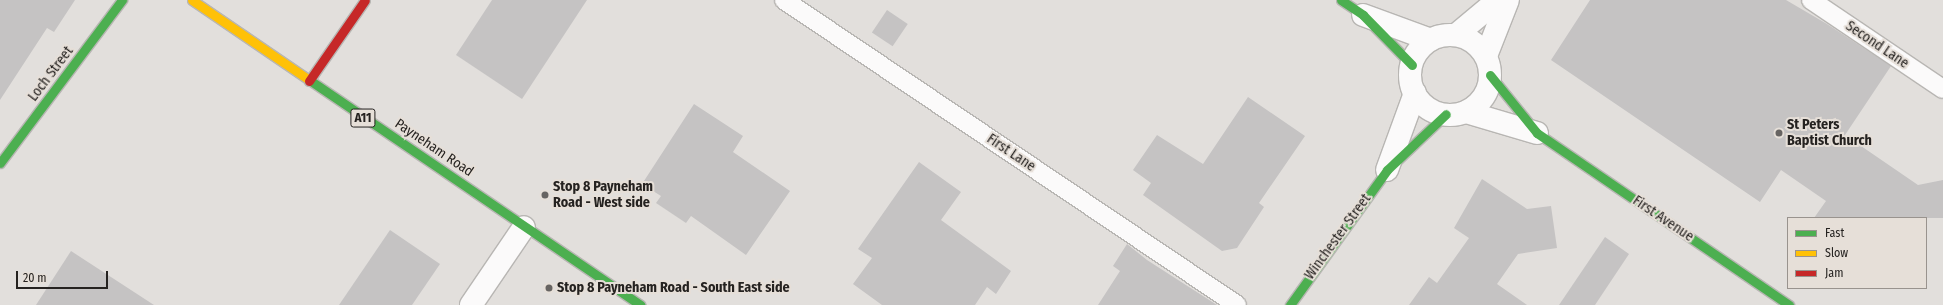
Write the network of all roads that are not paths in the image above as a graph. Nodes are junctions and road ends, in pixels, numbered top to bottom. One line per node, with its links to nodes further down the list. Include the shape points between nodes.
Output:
1 (122, 0): 19 (street, Loch Street)
2 (192, 0): 14 (street, Payneham Road / A11)
3 (365, 0): 14 (street)
4 (784, 0): 24 (lane, First Lane)
5 (1341, 0): 9 (street)
6 (1498, 0): 10 (street)
7 (1508, 0): 12 (street)
8 (1811, 0): 15 (lane, Second Lane)
9 (1363, 16): 11 (street); 13 (street)
10 (1456, 35): 11 (street); 12 (street, via 1478,46)
11 (1431, 40): 13 (street, via 1422,46)
12 (1488, 65): 17 (street, via 1487,90 1479,103); 18 (street, First Avenue)
13 (1412, 66): 16 (street)
14 (309, 80): 21 (street, Payneham Road / A11)
15 (1943, 89)
16 (1415, 93): 17 (street, via 1423,103); 20 (street, Winchester Street)
17 (1456, 113): 18 (street, First Avenue); 20 (street, Winchester Street)
18 (1537, 133): 26 (street, First Avenue)
19 (0, 163)
20 (1386, 170): 25 (street, Winchester Street)
21 (524, 227): 22 (street); 23 (street, Payneham Road / A11)
22 (471, 305)
23 (641, 305)
24 (1237, 305)
25 (1290, 305)
26 (1789, 305)

